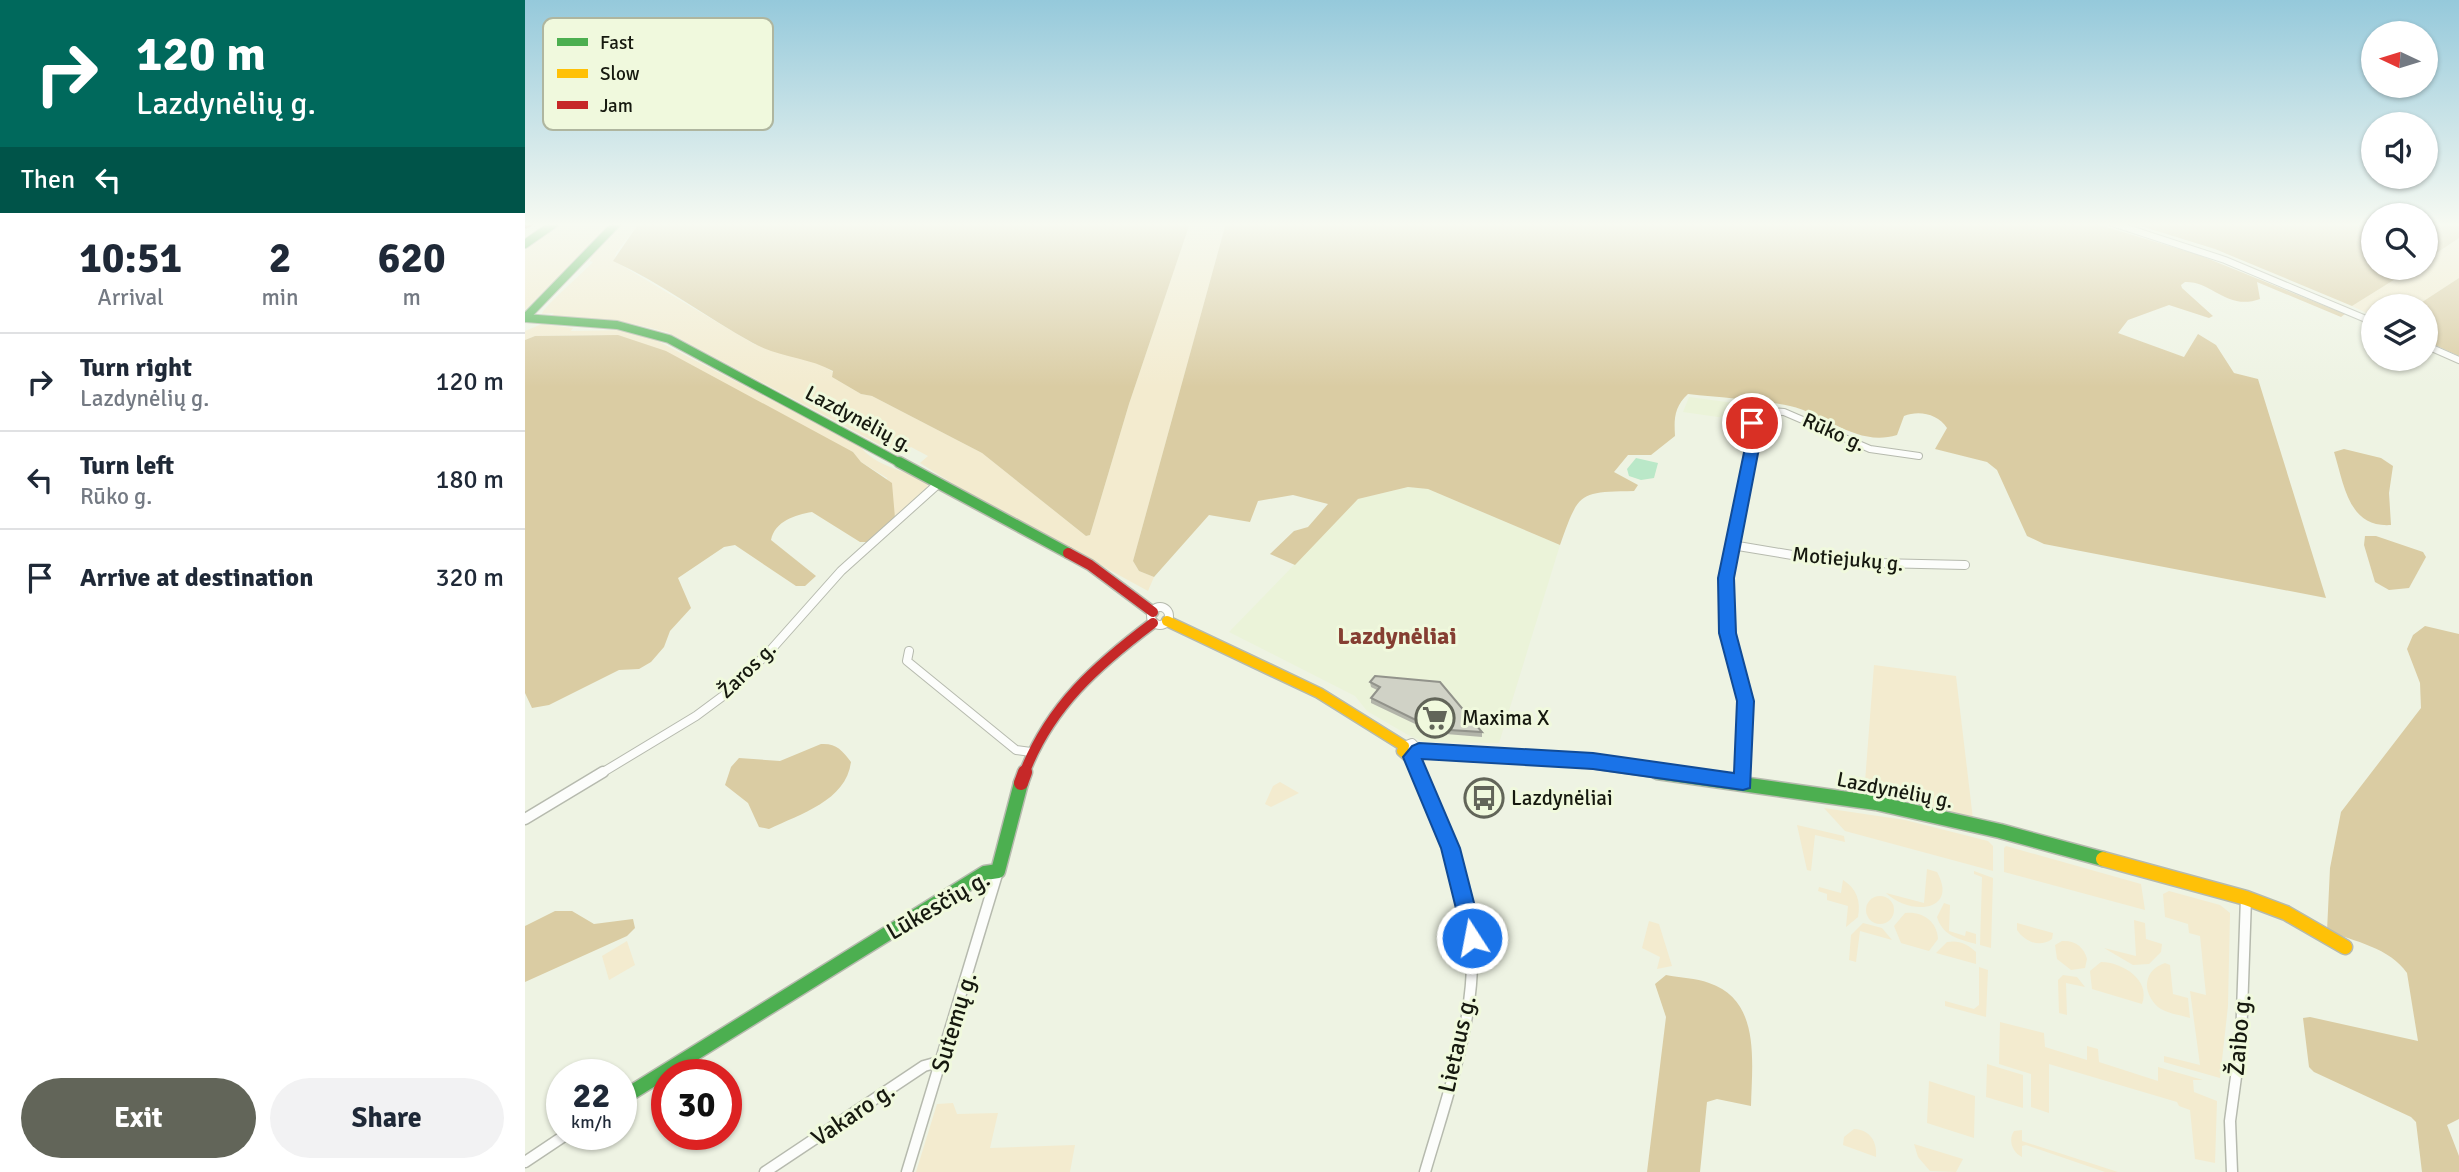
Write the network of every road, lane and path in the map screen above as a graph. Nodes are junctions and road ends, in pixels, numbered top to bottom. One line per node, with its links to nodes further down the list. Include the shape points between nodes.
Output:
1 (564, 278): 4 (main road)
2 (2267, 278): 3 (street)
3 (2361, 317)
4 (525, 318): 8 (main road, Lazdynėlių g., via 613,324 653,333)
5 (2438, 351): 6 (street)
6 (2459, 360)
7 (1919, 456): 9 (street, Rūko g., via 1868,448 1781,410 1752,410 1754,438)
8 (939, 483): 11 (main road, Lazdynėlių g., via 1090,565); 17 (street, Žaros g., via 841,571 723,696)
9 (1732, 545): 10 (street, Motiejukų g., via 1834,562); 16 (street, Rūko g., via 1725,613 1745,701)
10 (1965, 565)
11 (1153, 617): 12 (street); 12 (street, via 1166,609 1170,614); 14 (main road, Lūkesčių g., via 1067,695)
12 (1167, 621): 15 (main road, via 1314,691 1387,732 1404,746 1403,754)
13 (909, 651): 14 (street, via 907,661 1016,750)
14 (1031, 752): 18 (main road, Lūkesčių g.)
15 (1415, 754): 16 (main road, Lazdynėlių g., via 1593,761); 27 (street, Lietaus g., via 1451,848 1472,938 1468,1007)
16 (1743, 782): 19 (main road, Lazdynėlių g., via 1876,803 2000,831)
17 (525, 819)
18 (998, 871): 21 (street, Sutemų g.); 22 (main road, Lūkesčių g., via 985,873)
19 (2246, 898): 20 (main road, Lazdynėlių g., via 2286,913); 28 (street, Žaibo g., via 2241,1040 2230,1122)
20 (2345, 947)
21 (942, 1061): 25 (street, Vakaro g., via 925,1066); 26 (street, Sutemų g.)
22 (637, 1089)
23 (546, 1148): 24 (street)
24 (525, 1161)
25 (765, 1172)
26 (907, 1172)
27 (1425, 1172)
28 (2232, 1172)

